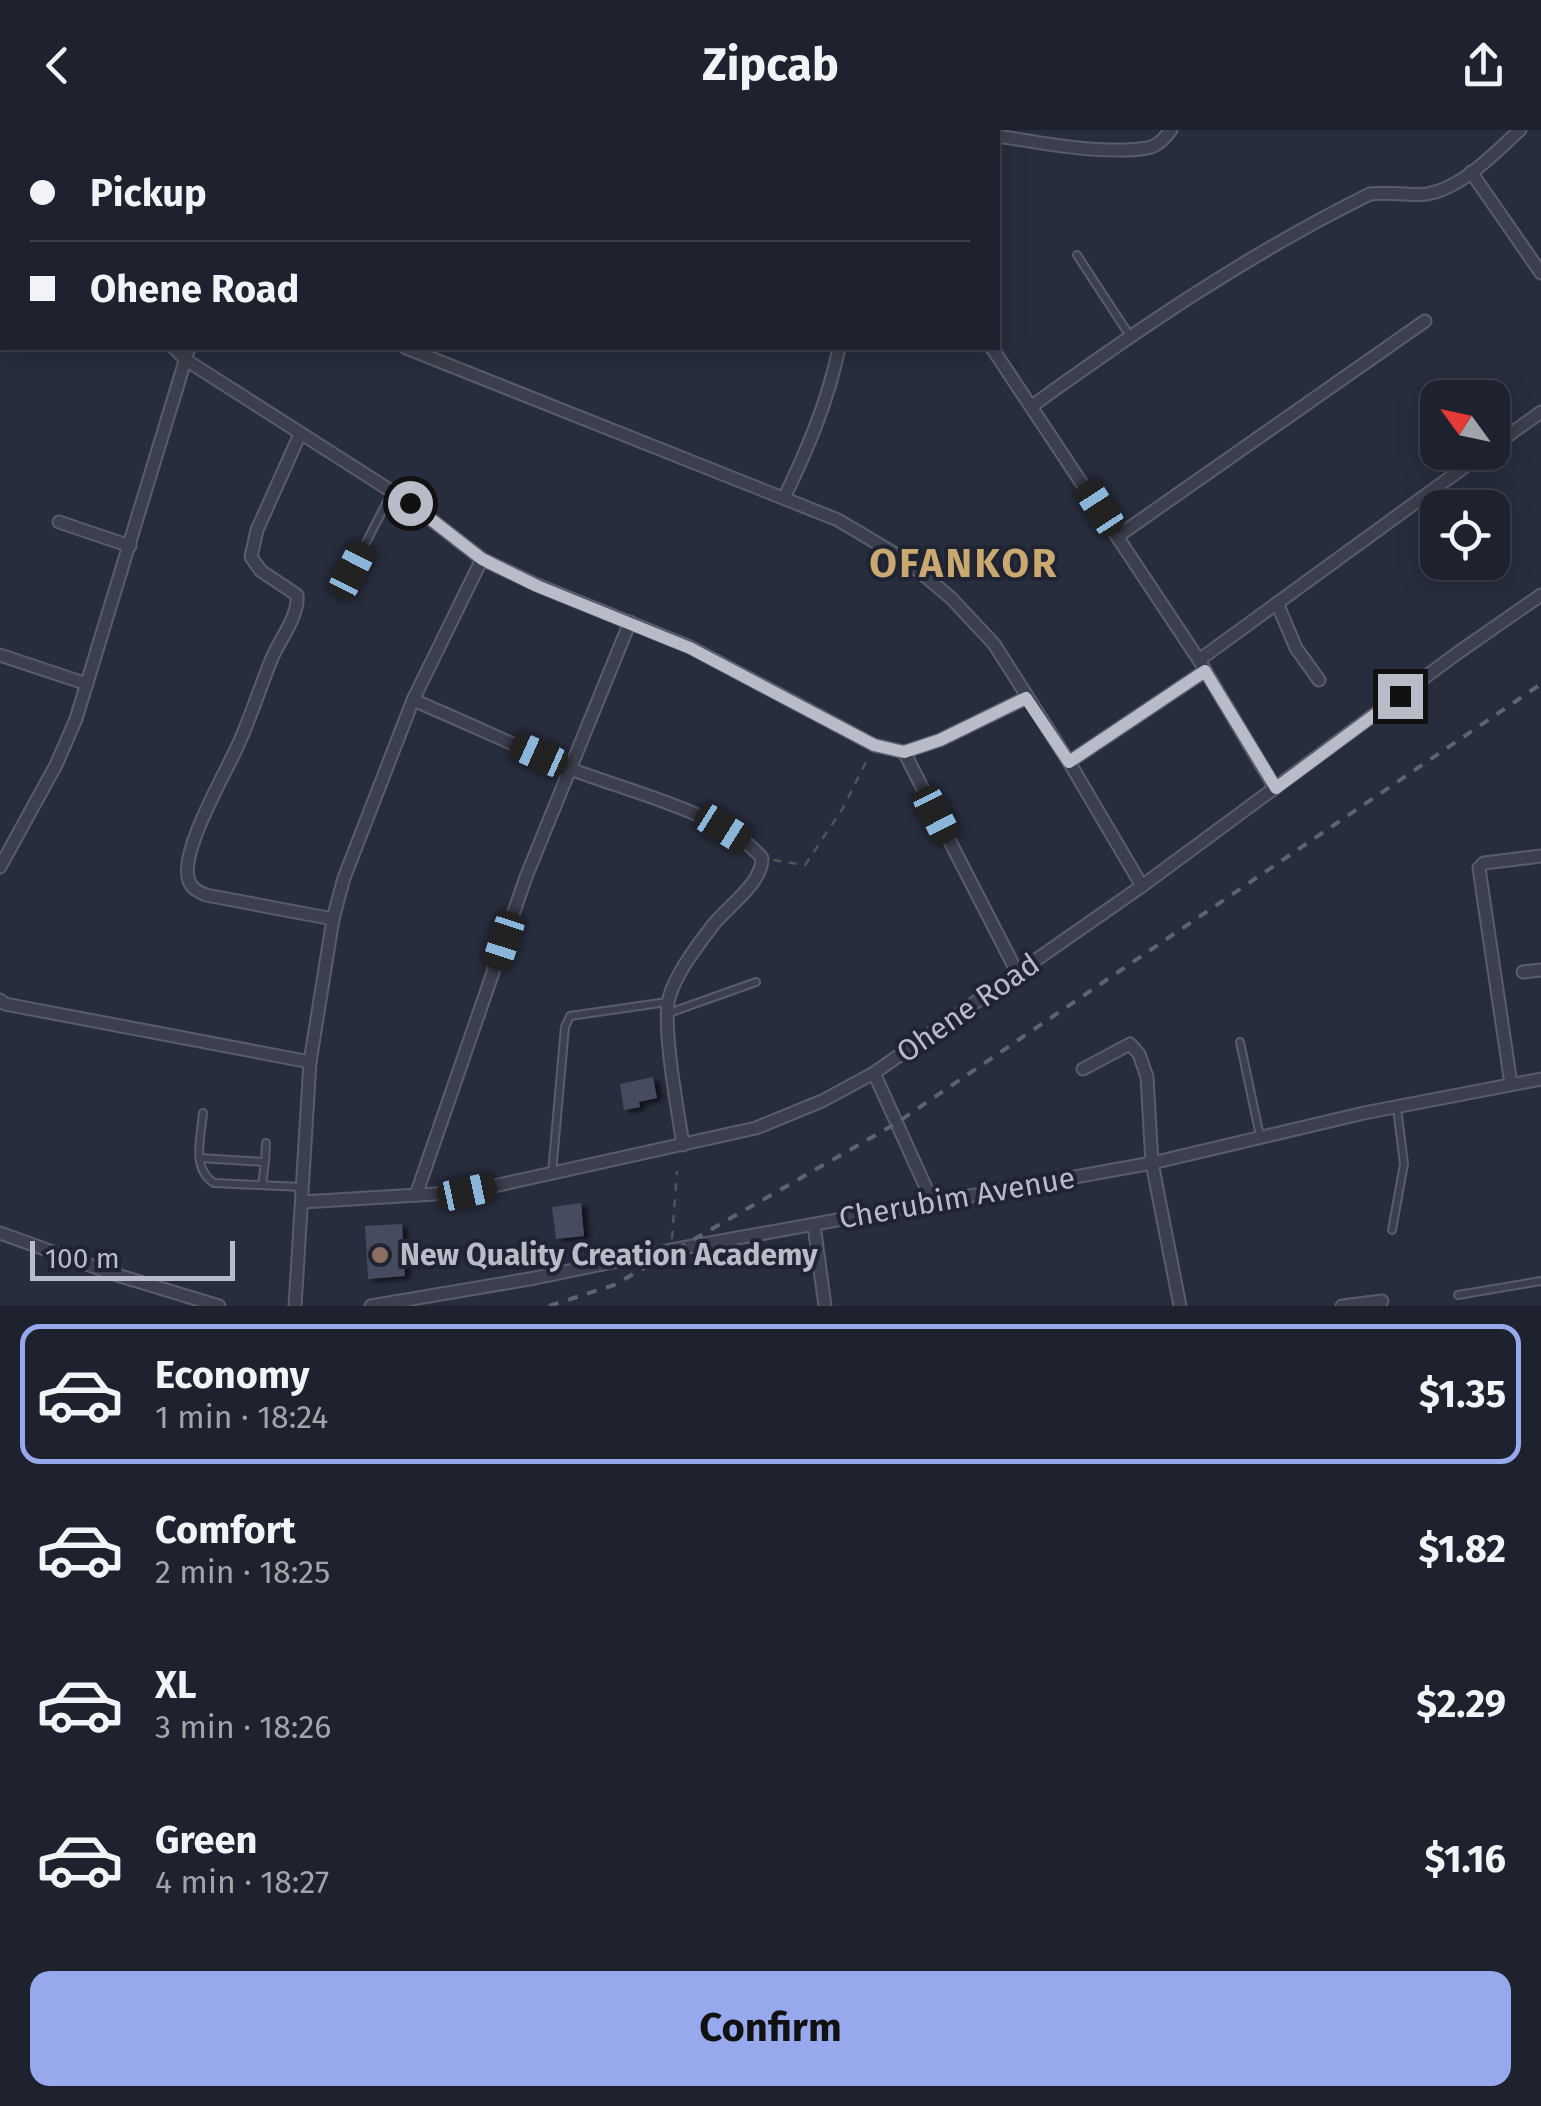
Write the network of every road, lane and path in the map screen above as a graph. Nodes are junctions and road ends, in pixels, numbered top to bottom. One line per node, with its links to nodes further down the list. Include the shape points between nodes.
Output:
1 (1171, 130): 3 (street, via 1150,148 1058,146)
2 (1520, 130): 4 (street)
3 (1000, 136)
4 (1471, 172): 6 (street); 8 (street, via 1445,190 1370,194 1259,253)
5 (1078, 255): 8 (lane)
6 (1541, 273)
7 (1425, 321): 21 (street)
8 (1130, 336): 13 (street)
9 (411, 350): 19 (street)
10 (839, 350): 19 (street, via 814,436)
11 (993, 350): 13 (street)
12 (188, 354): 15 (street); 22 (street)
13 (1032, 406): 21 (street)
14 (1541, 412): 16 (street)
15 (300, 434): 18 (street); 43 (street, via 256,530 252,557 296,594 296,608 194,838 187,868 189,882 206,895)
16 (1510, 434)
17 (1460, 470): 26 (street)
18 (392, 492): 23 (street); 24 (lane)
19 (784, 498): 32 (street, via 864,535 922,574 994,644)
20 (58, 522): 22 (street)
21 (1118, 536): 29 (street)
22 (130, 546): 31 (street)
23 (482, 559): 27 (street); 33 (street)
24 (352, 570)
25 (1541, 595): 38 (street, Ohene Road)
26 (1277, 603): 29 (street); 30 (street)
27 (630, 622): 34 (street); 37 (street)
28 (0, 655): 31 (street)
29 (1202, 665): 36 (street); 38 (street)
30 (1319, 680)
31 (87, 684): 41 (street, via 56,765)
32 (1026, 698): 35 (street); 36 (street)
33 (413, 700): 37 (street); 43 (street)
34 (874, 745): 35 (street); 40 (path, via 805,865)
35 (904, 752): 46 (street)
36 (1069, 762): 42 (street)
37 (570, 768): 40 (street, via 707,821); 68 (street)
38 (1276, 788): 42 (street, Ohene Road)
39 (1541, 856): 55 (street, via 1479,868)
40 (762, 858): 49 (street, via 756,878 690,959)
41 (0, 867)
42 (1142, 886): 46 (street, Ohene Road)
43 (334, 919): 51 (street)
44 (1541, 970): 45 (street)
45 (1522, 972)
46 (1018, 974): 53 (street, Ohene Road)
47 (756, 982): 49 (lane)
48 (0, 1000): 51 (street)
49 (669, 1008): 60 (street); 65 (lane, via 570,1016)
50 (1240, 1042): 58 (lane)
51 (310, 1062): 67 (street)
52 (1082, 1069): 63 (street, via 1130,1044 1139,1054 1147,1077)
53 (874, 1073): 60 (street, Ohene Road, via 756,1128); 70 (street)
54 (1541, 1079): 55 (street, Cherubim Avenue)
55 (1511, 1084): 56 (street, Cherubim Avenue)
56 (1396, 1107): 58 (street, Cherubim Avenue); 72 (lane, via 1404,1164)
57 (203, 1113): 61 (lane)
58 (1260, 1137): 63 (street, Cherubim Avenue)
59 (266, 1144): 62 (lane)
60 (683, 1144): 65 (street, Ohene Road)
61 (200, 1158): 62 (lane); 66 (lane, via 199,1168 214,1183)
62 (264, 1162): 66 (lane)
63 (1152, 1163): 70 (street, Cherubim Avenue); 82 (street)
64 (678, 1171): 74 (path)
65 (552, 1174): 68 (street, Ohene Road)
66 (262, 1185): 67 (lane)
67 (302, 1186): 69 (street)
68 (416, 1195): 69 (street, Ohene Road)
69 (302, 1202): 79 (street)
70 (932, 1202): 71 (street, Cherubim Avenue)
71 (814, 1225): 74 (street, Cherubim Avenue); 81 (street)
72 (1392, 1230)
73 (0, 1233): 78 (street)
74 (671, 1250): 80 (street, Cherubim Avenue)
75 (1541, 1281): 76 (lane)
76 (1458, 1295)
77 (1382, 1301): 83 (street)
78 (219, 1306)
79 (295, 1306)
80 (371, 1306)
81 (825, 1306)
82 (1180, 1306)
83 (1342, 1306)

